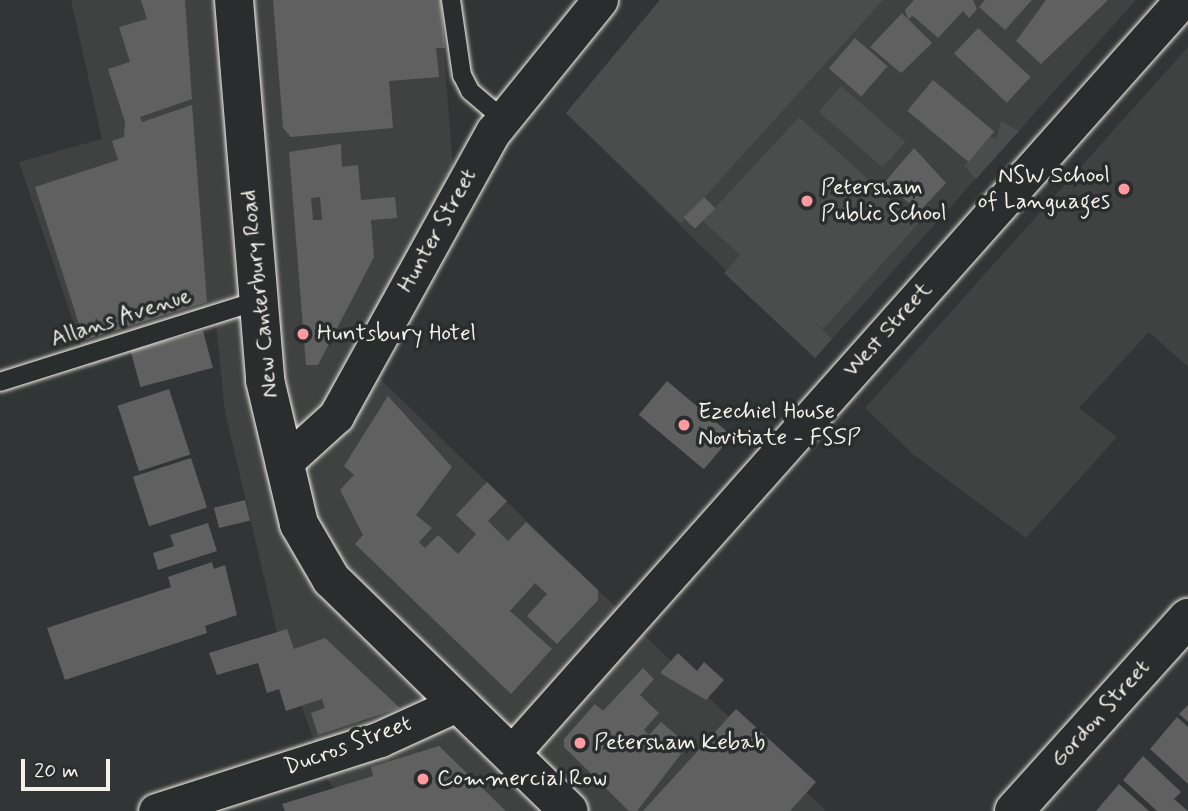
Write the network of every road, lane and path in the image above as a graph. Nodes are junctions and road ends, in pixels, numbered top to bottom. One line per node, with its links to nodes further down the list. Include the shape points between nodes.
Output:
1 (234, 0): 6 (main road, New Canterbury Road)
2 (451, 0): 5 (lane, via 462,75 470,91)
3 (600, 0): 5 (street, Hunter Street)
4 (1182, 0): 11 (street, West Street)
5 (503, 120): 8 (street, Hunter Street, via 336,416)
6 (257, 300): 7 (lane, Allans Avenue); 8 (main road, New Canterbury Road)
7 (0, 382)
8 (283, 464): 10 (main road, New Canterbury Road, via 299,524 324,570)
9 (1188, 618): 14 (main road, Gordon Street)
10 (459, 703): 11 (main road, New Canterbury Road); 12 (street, Ducros Street, via 380,739)
11 (511, 754): 13 (main road, New Canterbury Road)
12 (156, 811)
13 (569, 811)
14 (1014, 811)

